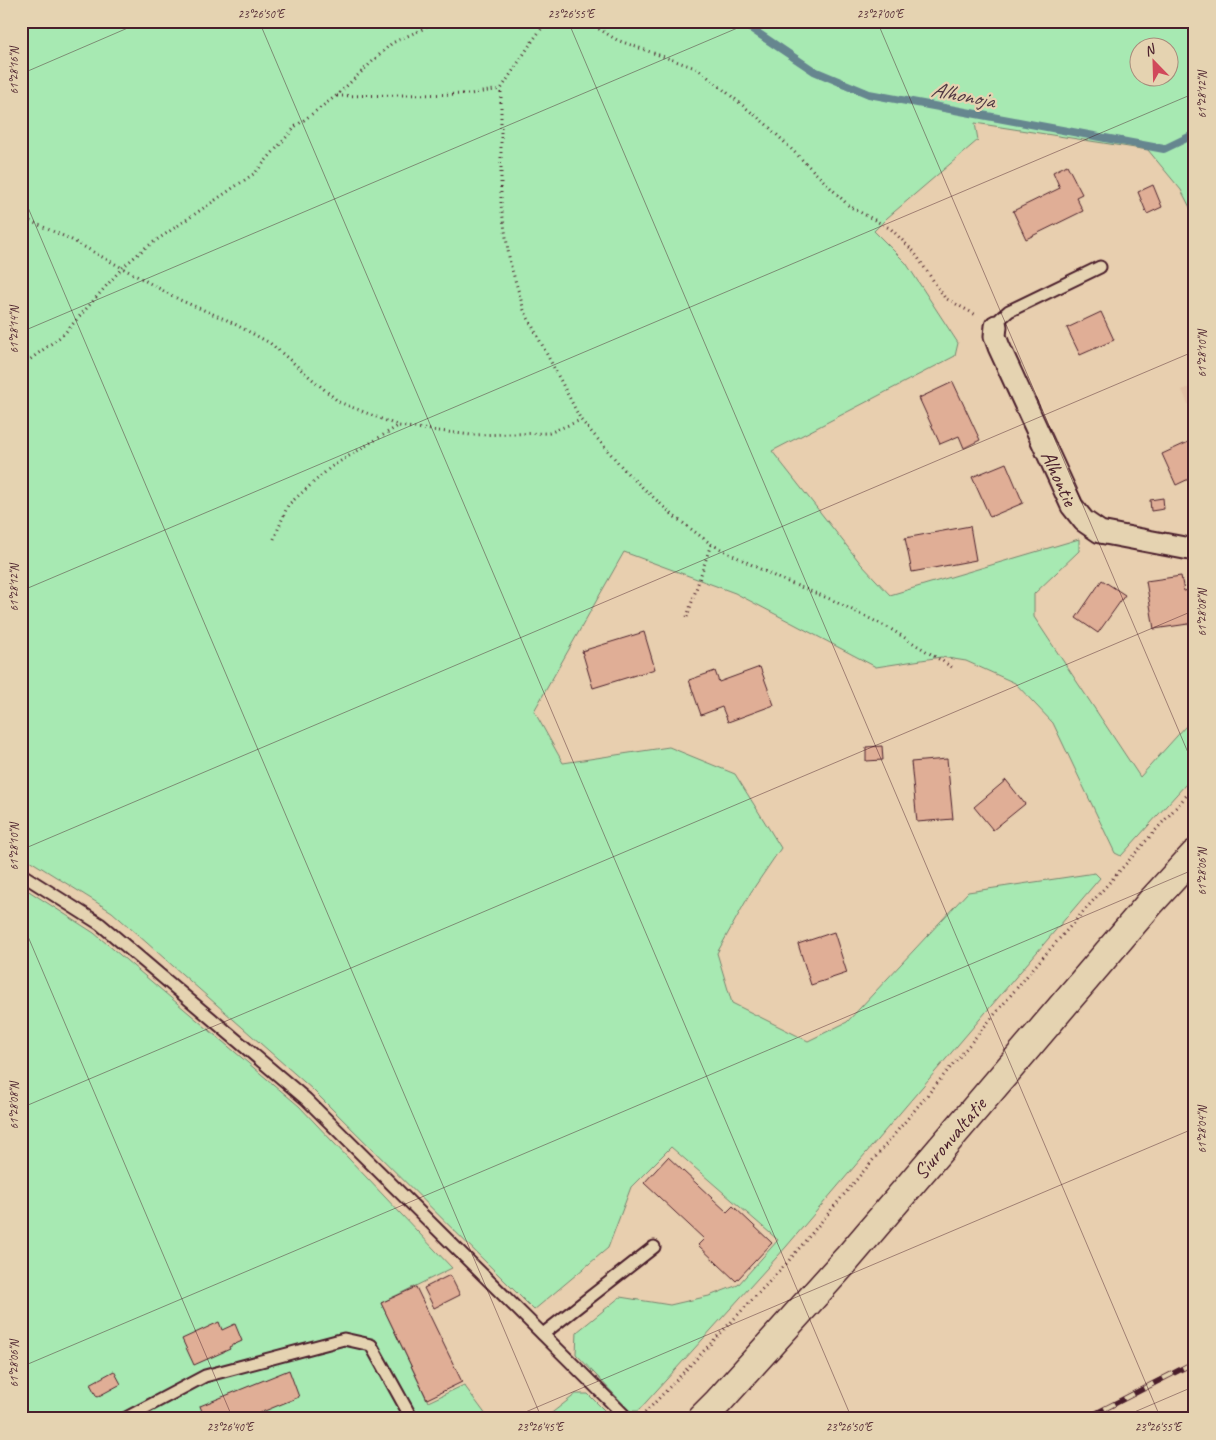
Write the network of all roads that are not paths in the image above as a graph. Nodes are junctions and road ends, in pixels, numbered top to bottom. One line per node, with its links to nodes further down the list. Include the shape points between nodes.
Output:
1 (1100, 267): 2 (lane, via 1009,311)
2 (996, 326): 3 (street, Alhontie, via 995,336 1003,356 1072,506 1084,521 1100,532)
3 (1195, 550)
4 (1195, 854): 11 (street, Siuronvaltatie, via 847,1259)
5 (21, 874): 7 (lane, via 100,924 306,1100)
6 (654, 1247): 7 (lane)
7 (543, 1334): 10 (lane)
8 (124, 1419): 9 (lane, via 205,1376 344,1339 371,1345)
9 (412, 1419)
10 (628, 1419)
11 (701, 1419)

